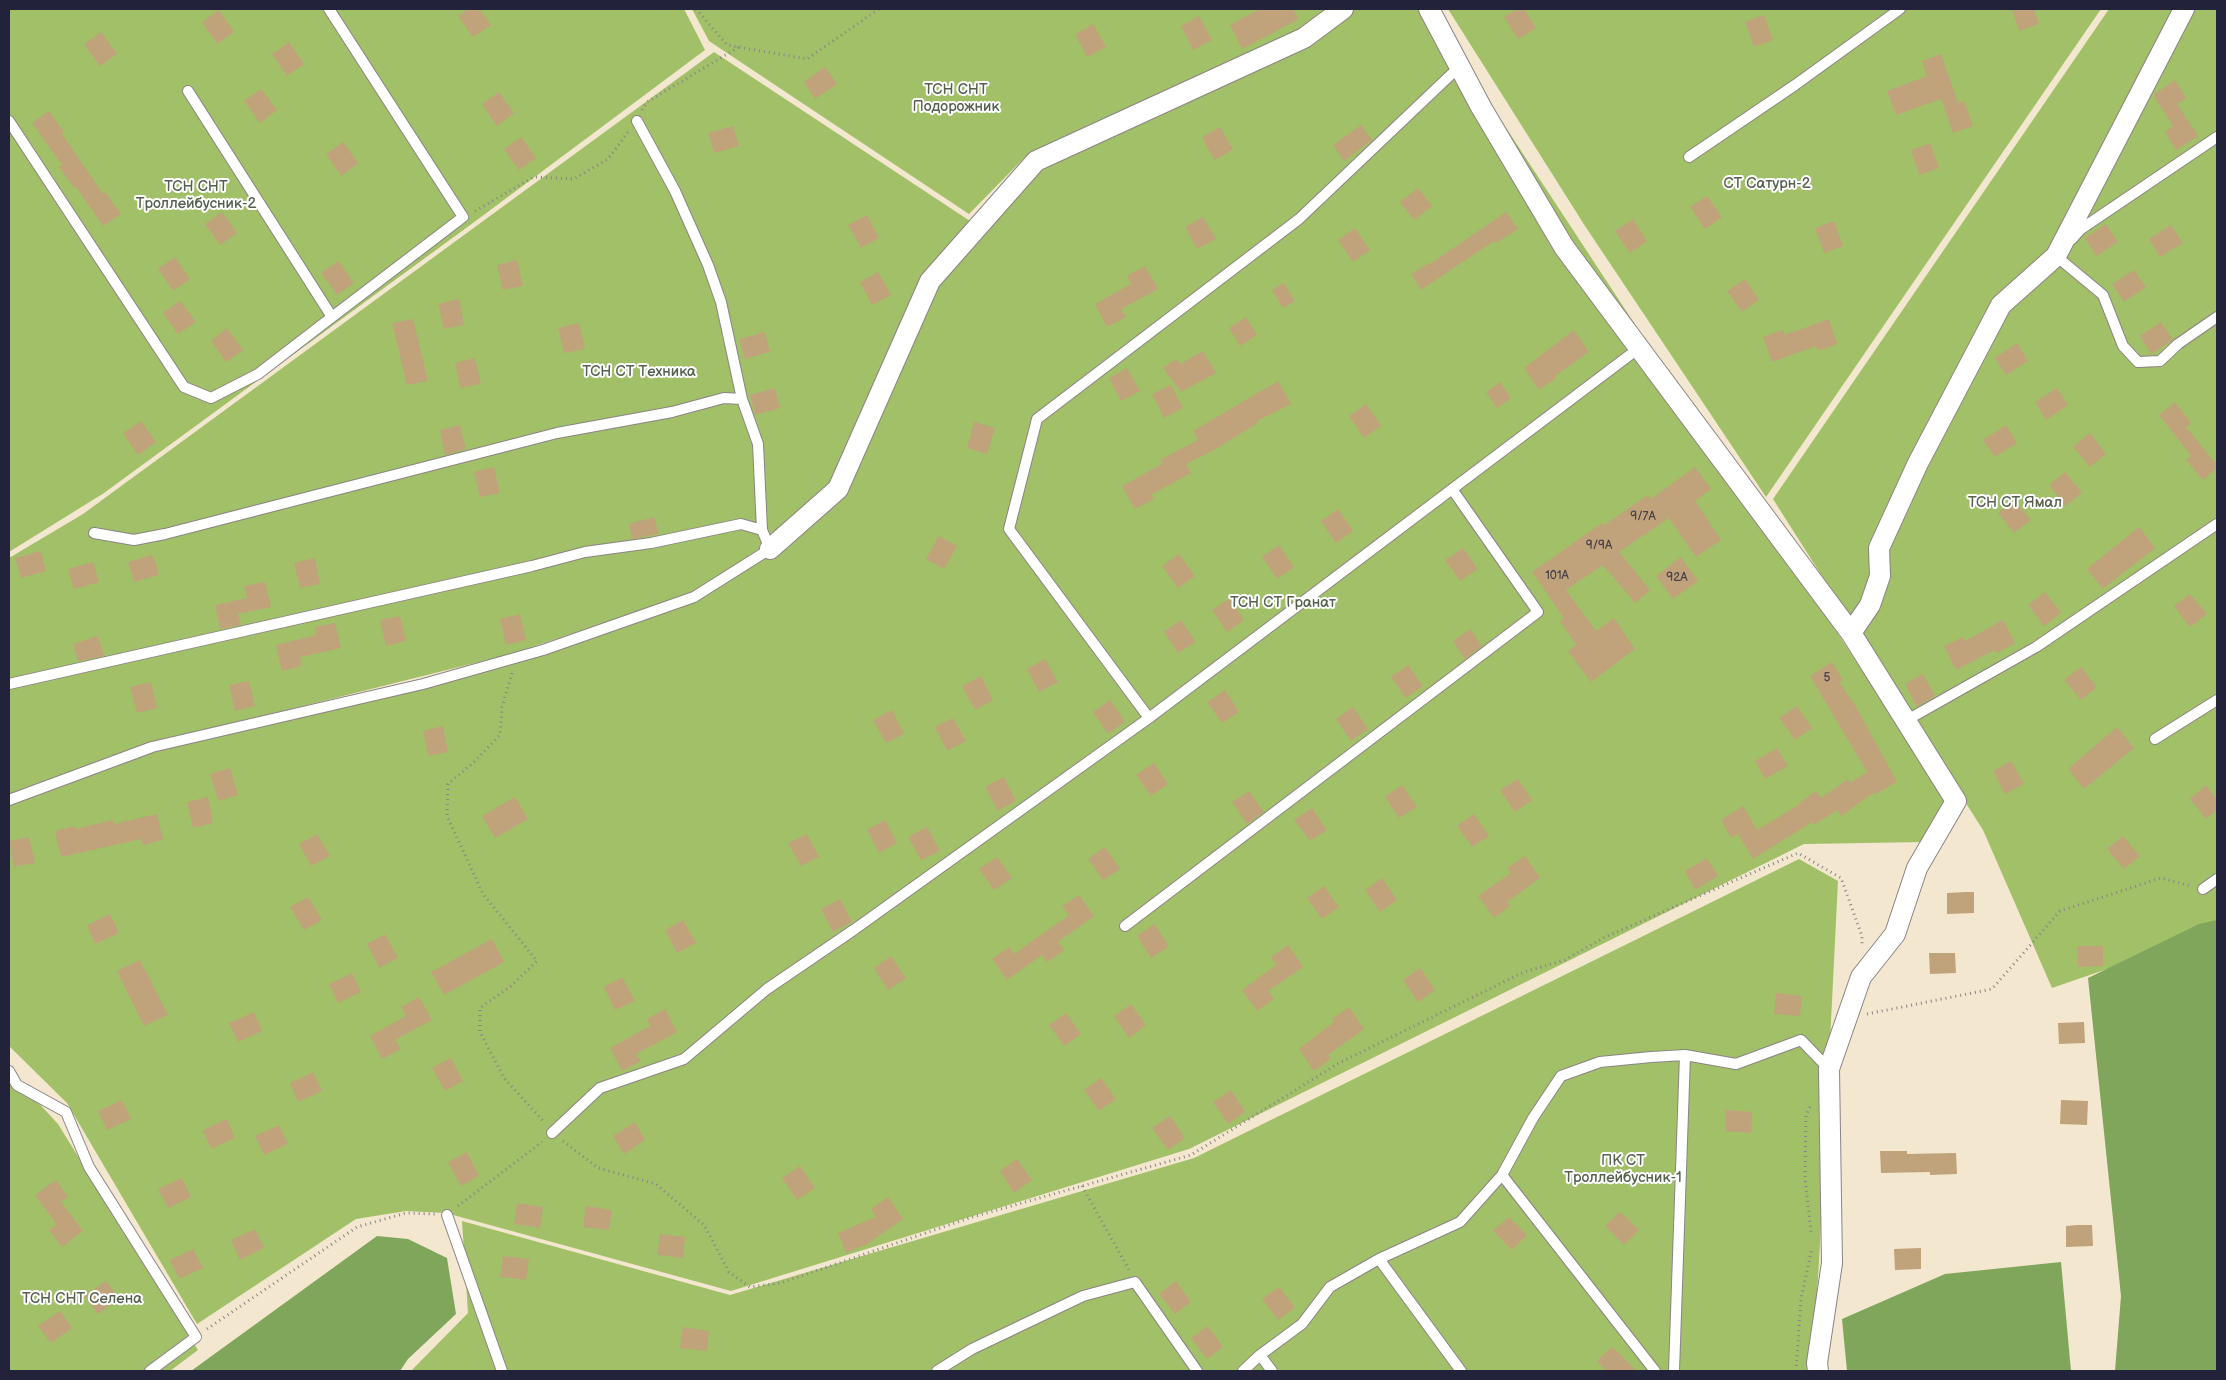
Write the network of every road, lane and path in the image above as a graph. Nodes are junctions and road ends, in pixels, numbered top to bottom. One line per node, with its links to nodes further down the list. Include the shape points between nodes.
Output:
1 (329, 9): 15 (lane)
2 (696, 9): 8 (path, via 727,45)
3 (879, 9): 8 (path, via 807,59)
4 (1343, 9): 25 (street, via 1304,38 1036,161 930,281 838,489)
5 (1429, 9): 9 (street)
6 (1900, 9): 14 (lane)
7 (2184, 9): 16 (street)
8 (739, 47): 12 (path, via 646,102)
9 (1460, 66): 19 (street, via 1564,247); 30 (lane, via 1299,219 1037,419 1009,529)
10 (188, 90): 17 (lane)
11 (9, 121): 17 (lane, via 184,387 211,398 258,374)
12 (637, 121): 15 (path, via 608,159 574,180 534,177); 20 (lane, via 675,191 708,265 721,302)
13 (2217, 137): 16 (lane, via 2081,229)
14 (1690, 157)
15 (464, 217): 17 (lane)
16 (2056, 256): 18 (lane, via 2103,295 2123,346 2138,362 2160,361); 26 (street, via 2001,305 1918,463 1879,548 1880,576 1870,605)
17 (332, 317)
18 (2217, 317)
19 (1639, 348): 21 (lane); 26 (street)
20 (742, 400): 23 (lane, via 758,444); 24 (lane, via 724,398 672,412 557,433 164,534 134,540)
21 (1452, 489): 30 (lane); 36 (lane, via 1538,612)
22 (2217, 524): 31 (lane, via 2036,647)
23 (762, 530): 25 (lane); 28 (lane, via 741,524 651,543 585,552)
24 (94, 533)
25 (770, 549): 27 (lane, via 694,597)
26 (1851, 633): 31 (street)
27 (516, 658): 33 (lane, via 423,684 152,747); 43 (path, via 502,707 500,735 473,764 448,784 446,816 483,894 537,962 480,1008 480,1032 504,1078)
28 (9, 684)
29 (2217, 700): 32 (lane)
30 (1149, 718): 43 (lane, via 767,989 684,1059 600,1088)
31 (1907, 720): 37 (street, via 1956,801 1917,868 1895,934)
32 (2155, 739)
33 (9, 800)
34 (2217, 879): 35 (lane)
35 (2203, 889): 38 (path, via 2161,878 2060,911 1992,989)
36 (1124, 926)
37 (1861, 977): 38 (street); 45 (path, via 1862,936 1841,878 1798,853 1603,938 1565,960 1524,972 1339,1063 1191,1155)
38 (1847, 1018): 40 (street)
39 (1684, 1055): 40 (lane, via 1736,1064 1801,1040); 44 (lane, via 1600,1062 1561,1076 1532,1118); 61 (lane)
40 (1829, 1070): 63 (street, via 1832,1263)
41 (9, 1071): 51 (lane, via 18,1085 66,1112 90,1167)
42 (1814, 1100): 47 (path, via 1806,1115 1805,1178)
43 (552, 1133): 45 (path, via 598,1168 656,1184 704,1225 729,1272 750,1287 781,1282 969,1218); 46 (path)
44 (1502, 1175): 49 (lane, via 1460,1222); 60 (lane)
45 (1082, 1186): 50 (path)
46 (447, 1215): 51 (path, via 406,1213 357,1227); 54 (lane)
47 (1811, 1236)
48 (1812, 1245): 62 (path, via 1801,1298)
49 (1379, 1259): 52 (lane, via 1330,1287 1302,1324); 59 (lane)
50 (1135, 1282): 55 (lane, via 1083,1296 972,1349); 56 (lane)
51 (196, 1337): 53 (lane)
52 (1260, 1354): 57 (lane); 58 (lane)
53 (150, 1371)
54 (502, 1371)
55 (937, 1371)
56 (1196, 1371)
57 (1243, 1371)
58 (1272, 1371)
59 (1461, 1371)
60 (1655, 1371)
61 (1674, 1371)
62 (1796, 1371)
63 (1818, 1371)

